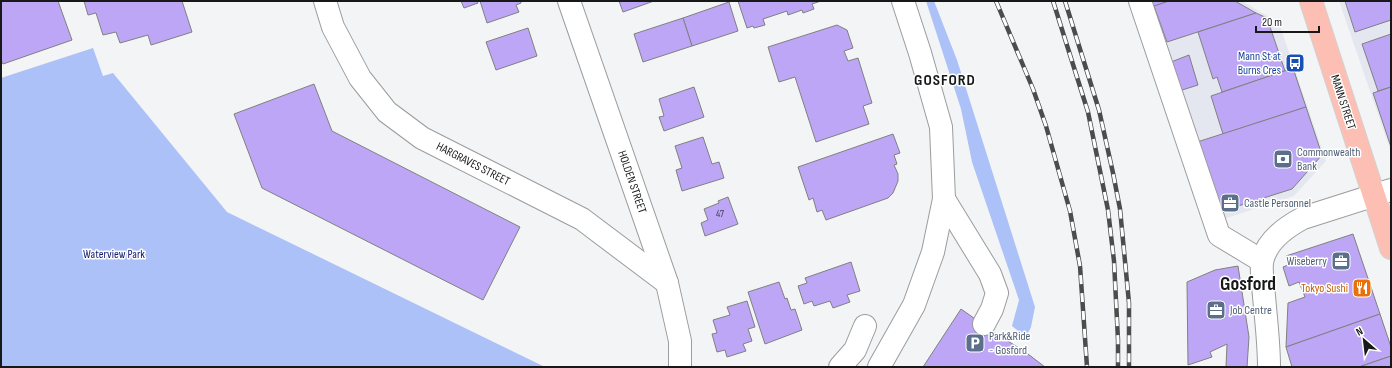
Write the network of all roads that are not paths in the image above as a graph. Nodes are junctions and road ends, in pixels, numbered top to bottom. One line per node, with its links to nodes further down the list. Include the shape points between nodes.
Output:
1 (325, 1): 10 (street, HARGRAVES STREET, via 333,28 360,78 387,112 422,138 582,219)
2 (569, 1): 10 (street, HOLDEN STREET)
3 (903, 1): 7 (street, via 941,127)
4 (1140, 1): 9 (street, via 1219,235)
5 (1311, 1): 6 (main road, MANN STREET)
6 (1382, 192): 8 (main road, MANN STREET); 9 (street, via 1291,224 1274,240)
7 (944, 198): 11 (street, via 990,274 997,293); 15 (street, via 933,252 914,305)
8 (1391, 248)
9 (1262, 261): 16 (street)
10 (667, 283): 13 (street, HOLDEN STREET, via 680,341)
11 (984, 324)
12 (865, 326): 14 (street, via 855,350)
13 (680, 367)
14 (840, 367)
15 (879, 367)
16 (1269, 367)

